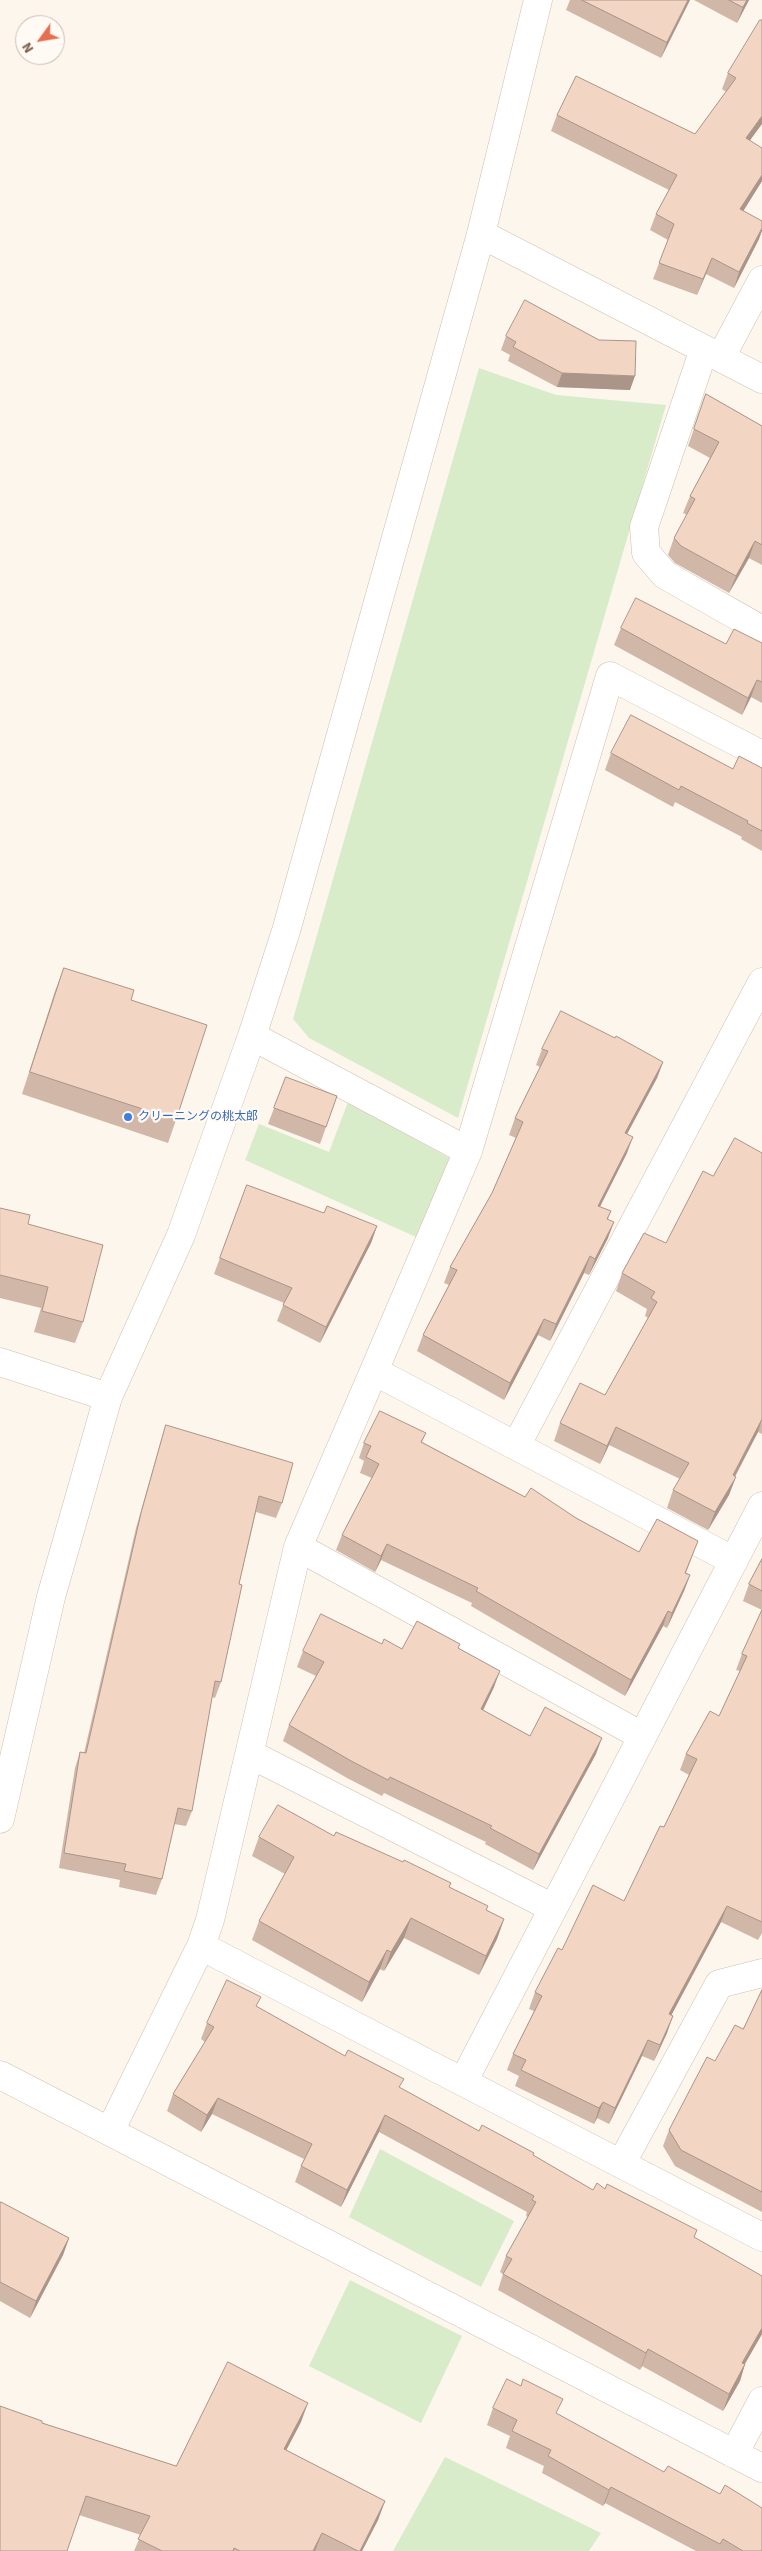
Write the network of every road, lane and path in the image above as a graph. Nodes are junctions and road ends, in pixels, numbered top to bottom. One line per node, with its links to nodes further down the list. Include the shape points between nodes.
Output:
1 (538, 0): 2 (street)
2 (481, 234): 4 (street); 9 (street, via 286,932)
3 (762, 280): 4 (street)
4 (713, 353): 5 (street); 6 (street, via 644,527 646,554 665,575)
5 (762, 379)
6 (762, 630)
7 (762, 755): 10 (street, via 610,676)
8 (762, 982): 14 (street)
9 (252, 1036): 10 (street); 13 (street, via 181,1234)
10 (468, 1151): 12 (street)
11 (0, 1362): 13 (street)
12 (374, 1371): 14 (street); 16 (street)
13 (108, 1397): 20 (street, via 51,1597)
14 (516, 1446): 17 (street)
15 (762, 1506): 17 (street)
16 (298, 1548): 18 (street); 19 (street)
17 (734, 1561): 18 (street)
18 (642, 1736): 21 (street)
19 (250, 1754): 21 (street); 22 (street)
20 (0, 1819)
21 (553, 1908): 25 (street)
22 (201, 1946): 25 (street); 26 (street)
23 (762, 1973): 27 (street, via 719,1984)
24 (0, 2075): 26 (street)
25 (463, 2082): 27 (street)
26 (110, 2131): 30 (street)
27 (621, 2164): 28 (street)
28 (762, 2237)
29 (762, 2400): 30 (street)
30 (734, 2454): 31 (street)
31 (762, 2468)

